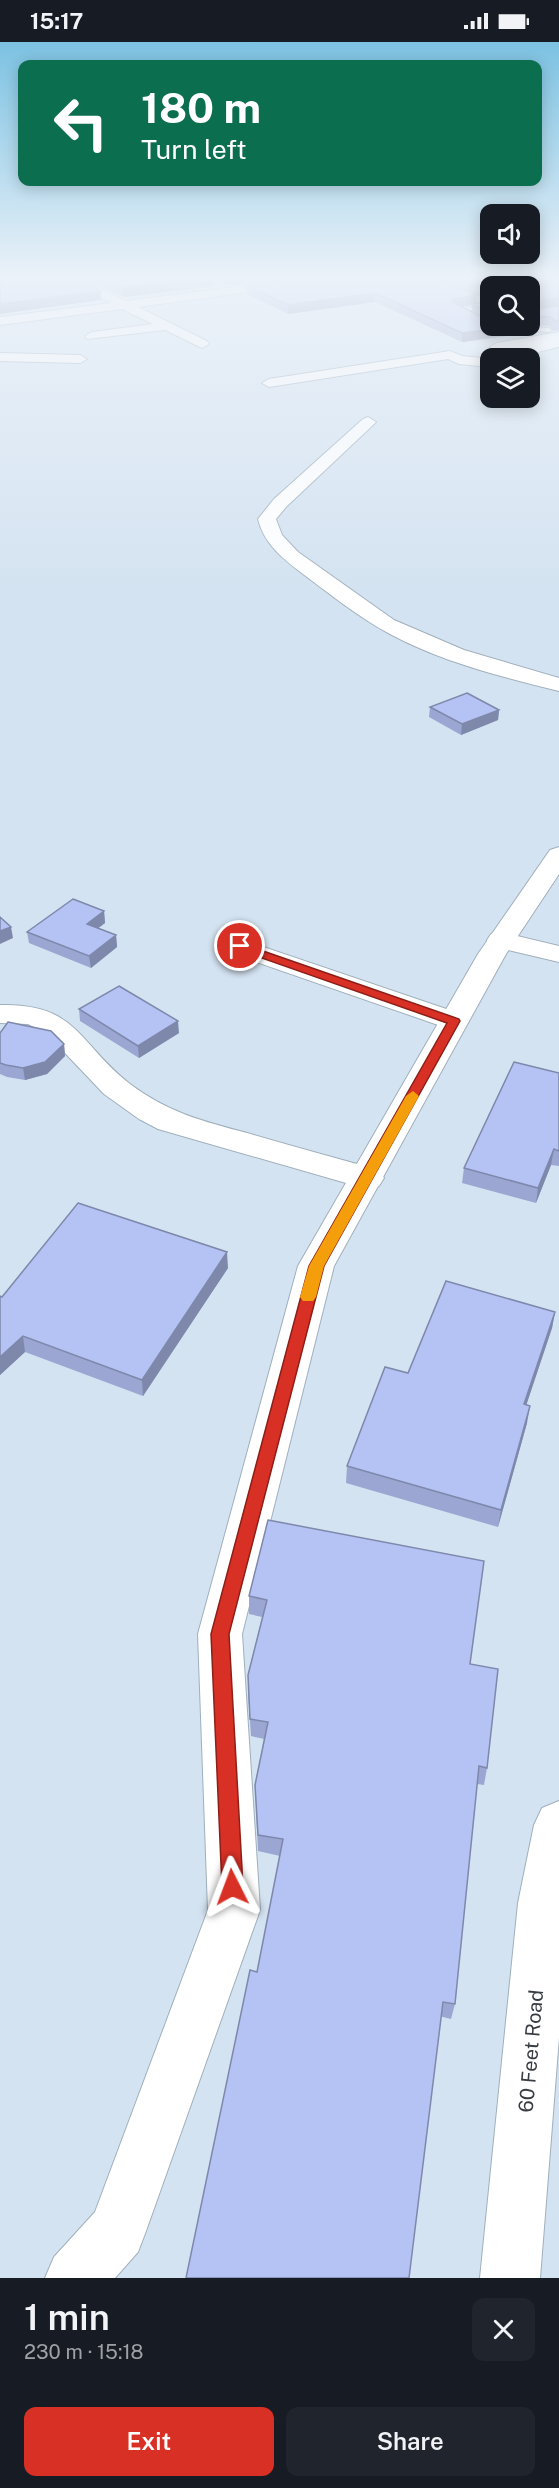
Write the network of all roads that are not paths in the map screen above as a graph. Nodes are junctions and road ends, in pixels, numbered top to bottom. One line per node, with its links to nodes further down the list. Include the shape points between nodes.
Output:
1 (368, 422): 2 (street, via 280,502 267,519 268,529 285,552 396,629 441,650)
2 (559, 685)
3 (559, 855): 4 (street)
4 (501, 940): 6 (street); 8 (street)
5 (240, 946): 8 (street)
6 (559, 954)
7 (0, 1014): 9 (street, via 22,1012 44,1018 65,1034 97,1071 153,1114 197,1131)
8 (454, 1021): 9 (street)
9 (367, 1178): 11 (street, via 316,1266 220,1634 234,1910 117,2231)
10 (559, 1825): 12 (street, 60 Feet Road, via 544,1904)
11 (75, 2278)
12 (510, 2278)

